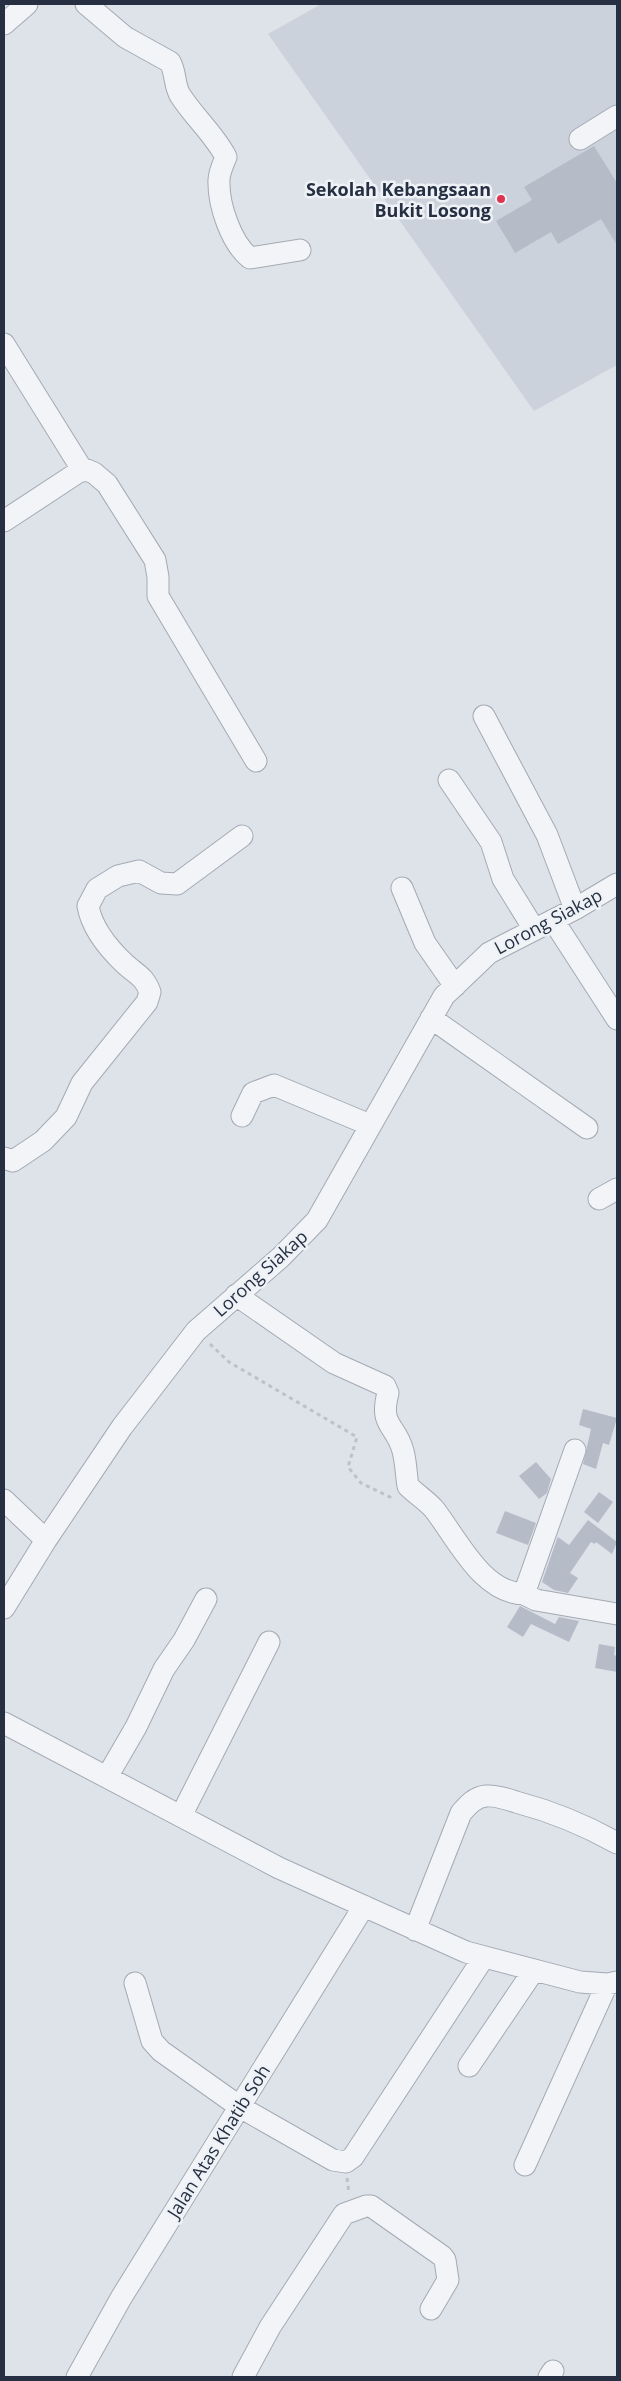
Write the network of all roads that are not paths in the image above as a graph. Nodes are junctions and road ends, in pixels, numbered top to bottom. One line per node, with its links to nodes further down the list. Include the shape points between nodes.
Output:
1 (27, 4): 3 (street)
2 (86, 4): 6 (street, via 125,38 170,62 174,68 179,94 218,142 226,158 218,179 224,214 239,250 250,258)
3 (4, 24)
4 (617, 116): 5 (street)
5 (580, 139)
6 (300, 250)
7 (4, 344): 8 (street)
8 (83, 471): 9 (street); 11 (street, via 94,473 107,484 155,560 158,596)
9 (4, 520)
10 (484, 716): 16 (street, via 547,835)
11 (256, 761)
12 (449, 780): 17 (street, via 491,842 503,879)
13 (242, 836): 24 (street, via 177,884 162,882 139,872 118,876 98,889 88,906 91,920 106,944 146,980 150,992 147,1002 82,1083 66,1117 43,1141 13,1161)
14 (617, 884): 16 (street, Lorong Siakap)
15 (402, 888): 18 (street, via 425,944)
16 (575, 909): 17 (street, Lorong Siakap)
17 (543, 924): 18 (street, Lorong Siakap, via 489,952); 20 (street)
18 (455, 986): 19 (street, Lorong Siakap, via 444,996)
19 (431, 1018): 22 (street, Lorong Siakap); 23 (street)
20 (617, 1019)
21 (242, 1116): 22 (street, via 253,1093 274,1085)
22 (370, 1125): 25 (street, Lorong Siakap, via 317,1220 281,1257)
23 (587, 1128)
24 (4, 1158)
25 (236, 1295): 28 (street, Lorong Siakap, via 196,1331 122,1427); 29 (street, via 334,1363 385,1386 388,1393 384,1408 388,1423 403,1449 408,1486 432,1507 486,1580 510,1594)
26 (575, 1450): 29 (street)
27 (4, 1500): 28 (street)
28 (46, 1540): 31 (street, Lorong Siakap)
29 (524, 1594): 32 (street, via 536,1600)
30 (206, 1599): 35 (street, via 164,1669)
31 (4, 1608)
32 (617, 1614)
33 (269, 1642): 36 (street)
34 (4, 1723): 35 (street)
35 (107, 1777): 36 (street)
36 (182, 1816): 38 (street, via 279,1868)
37 (617, 1843): 39 (street, via 554,1812 496,1796 476,1799 461,1813)
38 (364, 1906): 39 (street); 45 (street, Jalan Atas Khatib Soh)
39 (414, 1930): 40 (street)
40 (484, 1957): 41 (street); 45 (street, via 392,2100 353,2157 346,2162 332,2160)
41 (534, 1970): 43 (street, via 580,1982); 44 (street)
42 (134, 1983): 45 (street, via 152,2041)
43 (612, 1983): 46 (street)
44 (468, 2066)
45 (240, 2107): 48 (street, Jalan Atas Khatib Soh, via 121,2298)
46 (525, 2166)
47 (431, 2309): 49 (street, via 448,2280 442,2256 371,2206 350,2211 344,2214 270,2327)
48 (77, 2377)
49 (243, 2377)

